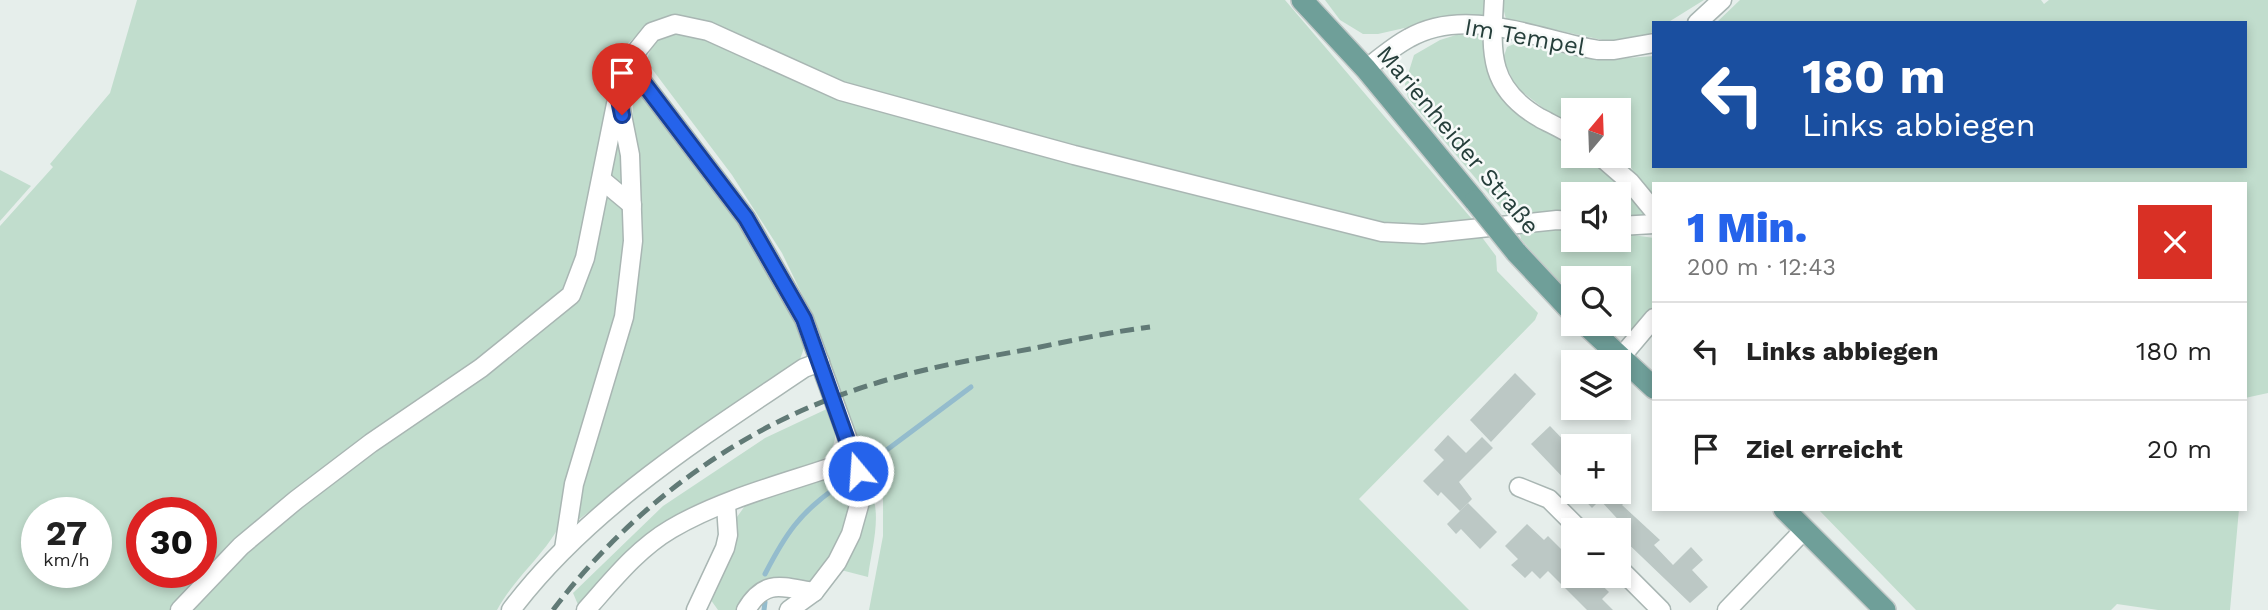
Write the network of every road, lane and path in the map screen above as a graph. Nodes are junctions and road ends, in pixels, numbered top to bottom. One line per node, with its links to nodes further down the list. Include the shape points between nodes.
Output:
1 (1303, 0): 7 (main road, Marienheider Straße)
2 (1494, 0): 5 (street)
3 (1723, 0): 4 (street)
4 (1699, 21)
5 (1492, 27): 6 (street, Im Tempel, via 1598,50); 7 (street, Im Tempel, via 1454,24 1432,28 1410,37); 10 (street, via 1495,71 1503,86 1537,117)
6 (1652, 43)
7 (1366, 69): 18 (main road, Marienheider Straße, bridge)
8 (626, 70): 9 (street); 15 (street, via 652,32 675,24 689,25 841,91 1074,156 1382,232 1423,234); 23 (street, via 642,81 746,218 804,319)
9 (618, 95): 12 (street); 13 (street, via 630,155)
10 (1561, 130)
11 (1614, 168): 14 (street)
12 (602, 180): 13 (street); 35 (street, via 580,277 571,295 481,368 296,500 241,546)
13 (632, 205): 32 (street, via 633,242 624,317 575,484)
14 (1652, 209)
15 (1561, 220)
16 (1652, 224): 17 (street)
17 (1631, 225)
18 (1561, 300)
19 (1652, 320): 22 (street)
20 (1598, 336): 21 (main road)
21 (1613, 350)
22 (1627, 350)
23 (820, 362): 26 (street); 32 (street, via 804,368 674,458)
24 (1631, 366): 25 (main road)
25 (1652, 386)
26 (855, 459): 28 (street); 34 (street, via 863,491 851,534)
27 (1519, 487): 30 (street, via 1549,499)
28 (726, 505): 37 (street, via 653,542); 38 (street, via 724,548)
29 (1786, 511): 31 (main road)
30 (1568, 518)
31 (1804, 530): 42 (street); 43 (main road)
32 (564, 549): 36 (street)
33 (1631, 580): 41 (street)
34 (814, 592): 39 (street, via 770,587 759,591); 40 (street)
35 (180, 610)
36 (511, 610)
37 (586, 610)
38 (696, 610)
39 (746, 610)
40 (789, 610)
41 (1661, 610)
42 (1727, 610)
43 (1885, 610)

